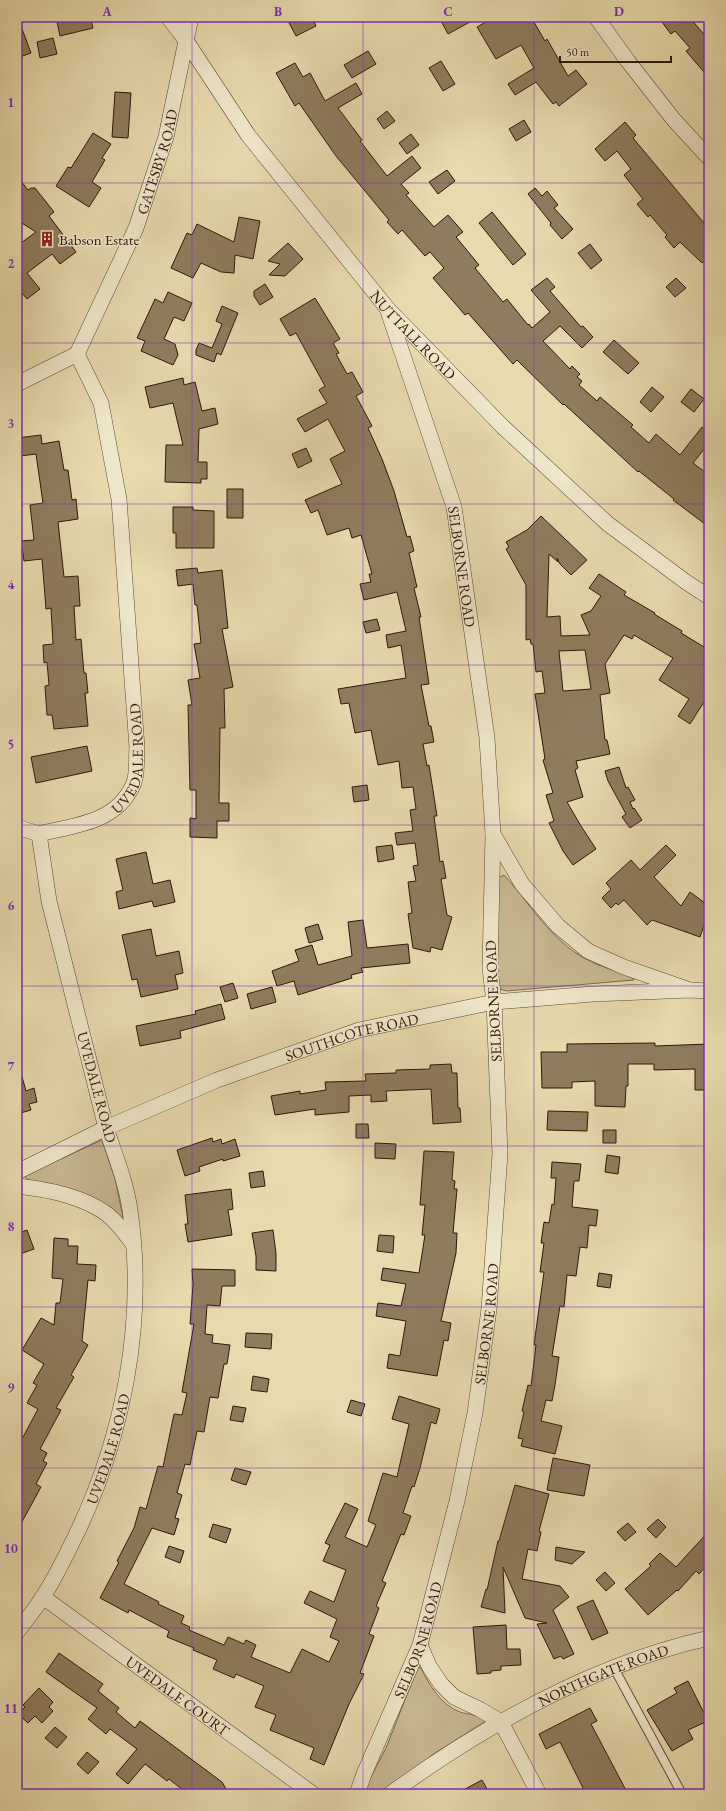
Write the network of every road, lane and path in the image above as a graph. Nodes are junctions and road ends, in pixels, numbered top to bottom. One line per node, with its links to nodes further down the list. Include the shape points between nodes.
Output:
1 (168, 17): 4 (street)
2 (191, 17): 4 (street)
3 (596, 17): 5 (street, via 674,120)
4 (187, 42): 6 (street, NUTTALL ROAD, via 248,135); 7 (street, GATESBY ROAD, via 166,137 136,228)
5 (709, 158)
6 (387, 308): 9 (street, NUTTALL ROAD, via 502,427 608,524); 12 (street, SELBORNE ROAD, via 454,507 487,738)
7 (76, 354): 8 (street); 11 (street, UVEDALE ROAD, via 101,404 119,499 137,748 134,784 119,807 96,820)
8 (17, 384)
9 (709, 596)
10 (17, 827): 11 (street)
11 (39, 834): 16 (street, UVEDALE ROAD, via 49,901)
12 (493, 834): 13 (street, SELBORNE ROAD, via 522,884 558,926 588,952); 15 (street, SELBORNE ROAD, via 490,968)
13 (690, 990): 14 (street, SOUTHCOTE ROAD); 15 (street, SOUTHCOTE ROAD)
14 (709, 991)
15 (494, 1002): 16 (street, SOUTHCOTE ROAD, via 359,1030 217,1080); 25 (street, SELBORNE ROAD, via 500,1154 489,1309 476,1413 457,1501)
16 (106, 1128): 17 (street, SOUTHCOTE ROAD); 19 (street, UVEDALE ROAD, via 130,1209)
17 (17, 1172)
18 (17, 1186): 19 (street, via 65,1196 88,1204 105,1213 121,1228)
19 (133, 1246): 20 (street, UVEDALE ROAD, via 136,1300 133,1345 118,1419 88,1511)
20 (43, 1597): 22 (street, UVEDALE ROAD); 28 (street, UVEDALE COURT)
21 (709, 1625): 24 (street)
22 (17, 1632)
23 (709, 1638): 24 (street, NORTHGATE ROAD)
24 (689, 1642): 26 (street, NORTHGATE ROAD)
25 (420, 1645): 27 (street, via 429,1666 454,1698); 29 (street, SELBORNE ROAD)
26 (614, 1668): 27 (street, NORTHGATE ROAD); 32 (lane)
27 (501, 1722): 30 (street, NORTHGATE ROAD, via 431,1764); 31 (street)
28 (313, 1794)
29 (357, 1794)
30 (390, 1794)
31 (539, 1794)
32 (682, 1794)

